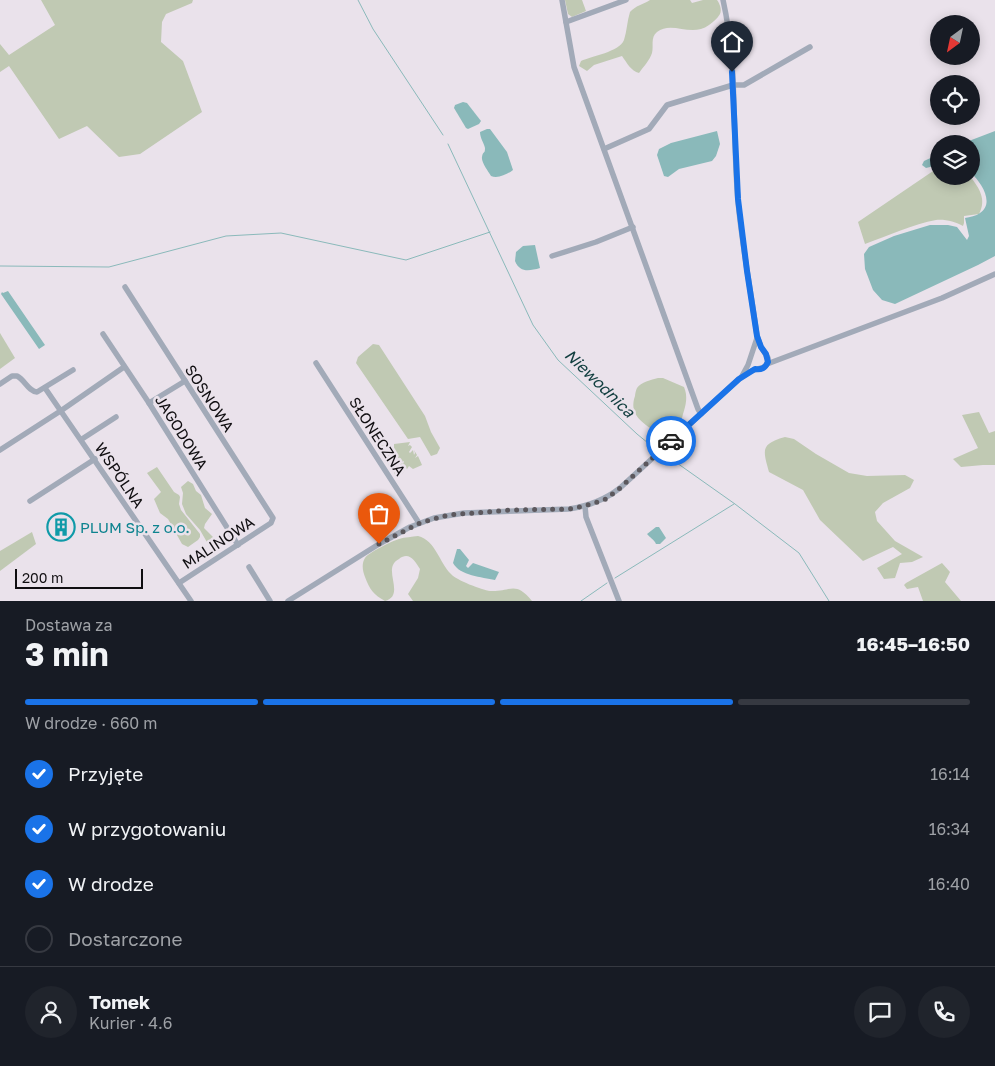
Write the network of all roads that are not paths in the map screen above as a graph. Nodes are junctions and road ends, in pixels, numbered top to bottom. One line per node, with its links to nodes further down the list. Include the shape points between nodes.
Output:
1 (562, 0): 4 (street)
2 (626, 0): 4 (street)
3 (723, 0): 6 (street, via 730,36)
4 (566, 22): 7 (street, via 574,67)
5 (810, 47): 6 (street, via 744,84)
6 (733, 85): 7 (street, via 667,105 649,129); 13 (street, via 738,199)
7 (604, 149): 8 (street)
8 (633, 227): 9 (street); 29 (street)
9 (552, 256)
10 (995, 274): 16 (street, via 942,298)
11 (125, 287): 24 (street, SOSNOWA)
12 (103, 334): 20 (street, JAGODOWA)
13 (757, 336): 14 (street); 15 (street)
14 (752, 352): 15 (street, via 760,350); 17 (street)
15 (765, 354): 16 (street); 19 (street)
16 (786, 358): 19 (street)
17 (749, 360): 21 (street); 23 (street)
18 (316, 362): 37 (street, SŁONECZNA)
19 (767, 364): 21 (street)
20 (124, 366): 27 (street, JAGODOWA); 28 (street)
21 (755, 369): 23 (street)
22 (73, 370): 26 (street)
23 (739, 379): 29 (street)
24 (184, 381): 27 (street); 36 (street, SOSNOWA, via 273,518)
25 (0, 384): 26 (street, via 16,375 33,392)
26 (45, 388): 28 (street, WSPÓLNA)
27 (149, 403): 38 (street, JAGODOWA)
28 (62, 410): 31 (street, WSPÓLNA); 32 (street)
29 (701, 414): 35 (street, via 613,494)
30 (116, 417): 31 (street)
31 (82, 440): 33 (street, WSPÓLNA)
32 (0, 450)
33 (95, 459): 34 (street); 40 (street, WSPÓLNA)
34 (30, 501)
35 (584, 506): 37 (street, via 464,513); 44 (street)
36 (271, 523): 38 (street, MALINOWA)
37 (420, 523): 43 (street, via 379,544)
38 (238, 545): 40 (street, MALINOWA)
39 (249, 567): 42 (street)
40 (179, 583): 41 (street, WSPÓLNA)
41 (191, 601)
42 (270, 601)
43 (288, 601)
44 (619, 601)

